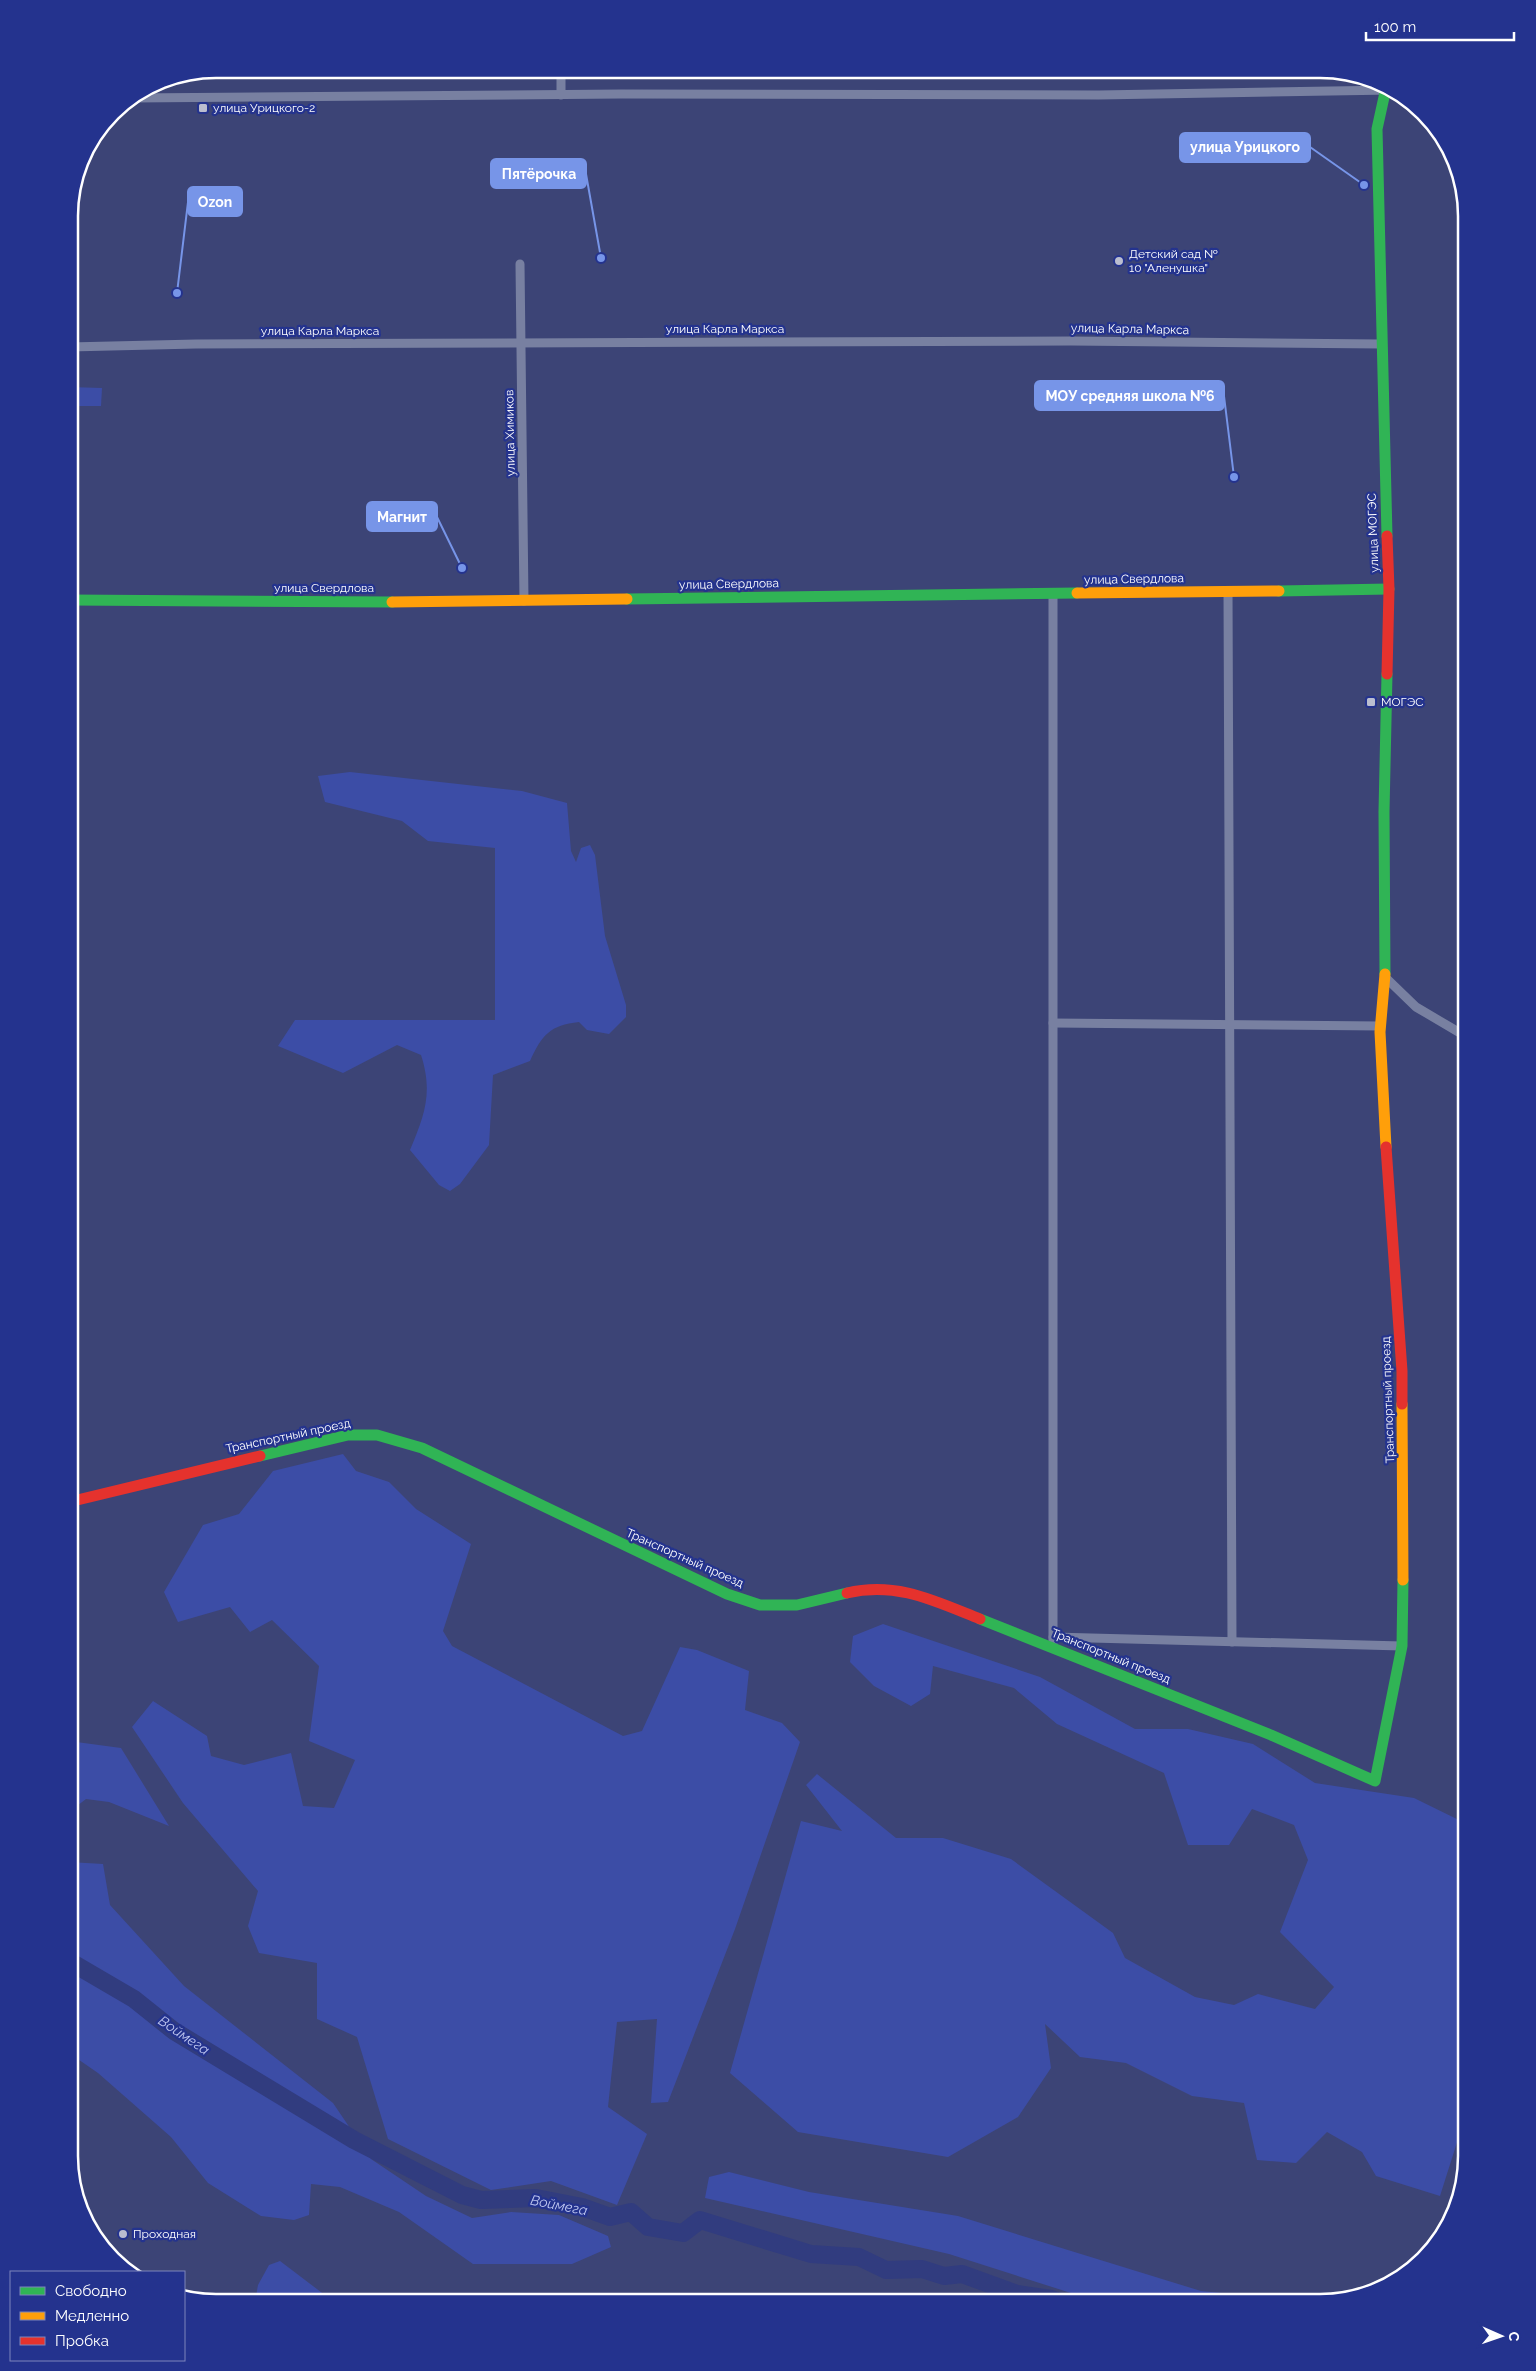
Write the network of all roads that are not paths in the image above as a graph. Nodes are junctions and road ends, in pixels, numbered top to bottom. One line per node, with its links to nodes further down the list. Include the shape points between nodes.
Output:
1 (560, 78): 3 (street)
2 (1377, 90): 3 (street, via 1099,95)
3 (561, 94): 5 (street)
4 (1387, 95): 8 (street, улица МОГЭС, via 1377,129)
5 (144, 98)
6 (520, 264): 7 (street, улица Химиков)
7 (521, 342): 8 (street, улица Карла Маркса); 9 (street, улица Карла Маркса); 14 (street, улица Химиков)
8 (1381, 344): 10 (street, улица МОГЭС)
9 (78, 347)
10 (1390, 589): 11 (street, улица Свердлова); 15 (street, улица МОГЭС, via 1384,812)
11 (1228, 591): 12 (street, улица Свердлова); 17 (street)
12 (1053, 594): 14 (street, улица Свердлова); 16 (street)
13 (78, 600): 14 (street, улица Свердлова)
14 (524, 600)
15 (1385, 977): 18 (street, Транспортный проезд); 19 (street, via 1416,1008)
16 (1053, 1023): 17 (street); 21 (street)
17 (1230, 1023): 18 (street); 22 (street)
18 (1381, 1026): 23 (street, Транспортный проезд, via 1388,1188 1402,1371)
19 (1458, 1032)
20 (78, 1500): 21 (street, Транспортный проезд, via 348,1435 377,1435 422,1448 719,1590 760,1605 797,1605 882,1588 925,1597)
21 (1053, 1642): 22 (street); 23 (street, Транспортный проезд, via 1374,1781)
22 (1232, 1642): 23 (street)
23 (1402, 1646)

